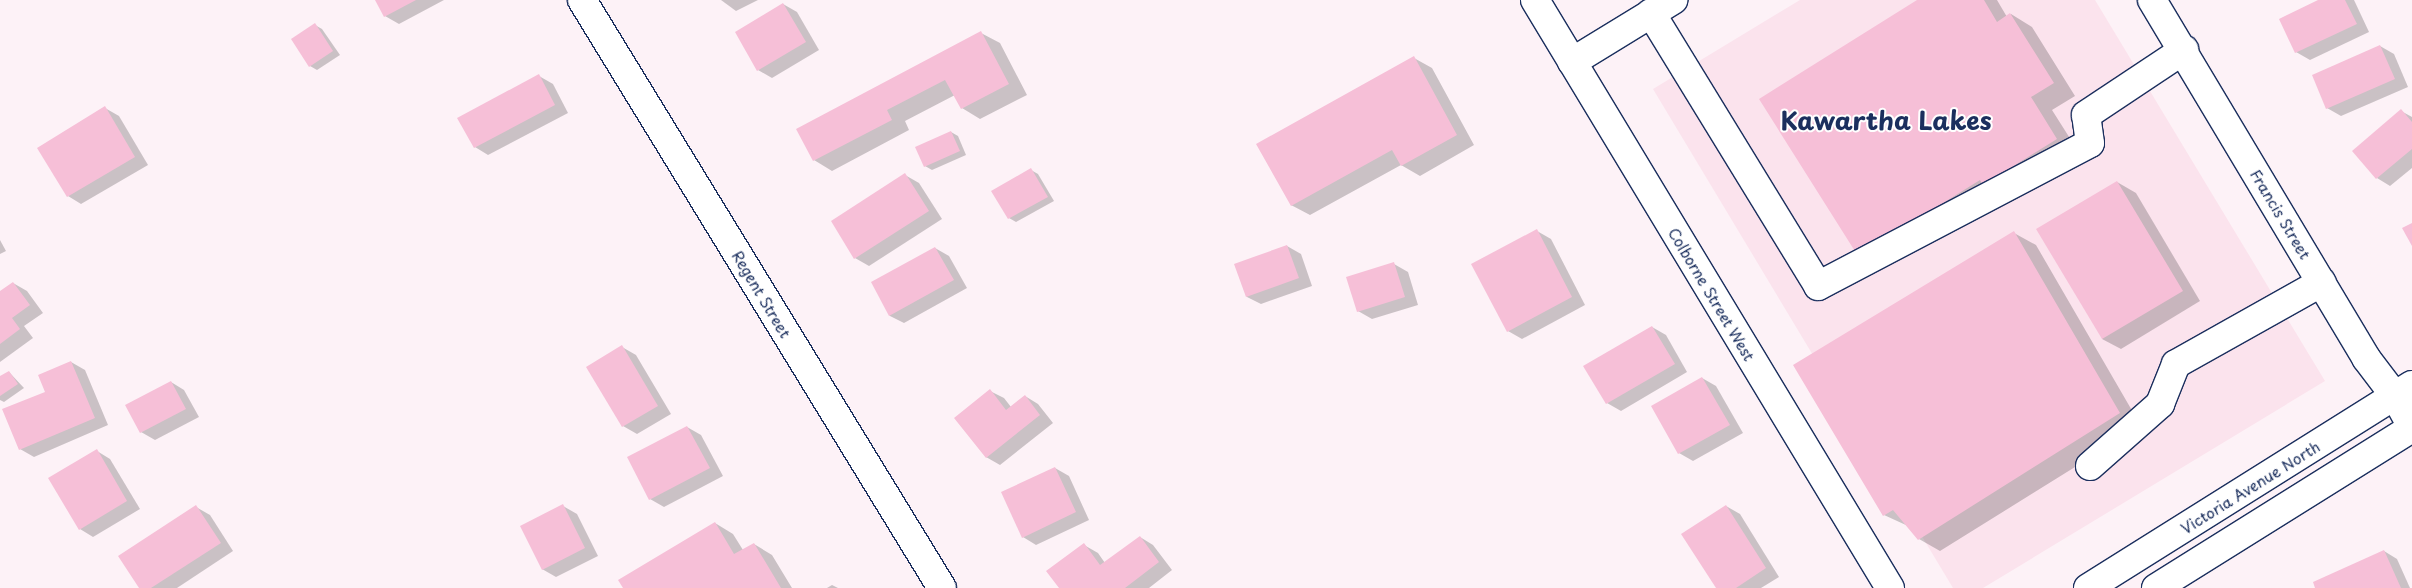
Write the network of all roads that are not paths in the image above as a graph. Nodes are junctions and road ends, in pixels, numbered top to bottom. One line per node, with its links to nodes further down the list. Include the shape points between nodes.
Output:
1 (582, 0): 11 (street, Regent Street)
2 (1535, 0): 6 (street, Colborne Street West)
3 (2152, 0): 5 (street, Francis Street)
4 (1662, 7): 5 (street, via 1818,286 2090,143 2086,115); 6 (street)
5 (2184, 50): 7 (street, Francis Street)
6 (1572, 62): 12 (street, Colborne Street West)
7 (2322, 282): 8 (street, Francis Street, via 2366,358); 10 (street, via 2176,364 2160,404)
8 (2403, 391): 9 (street, Francis Street); 13 (street, Victoria Avenue North)
9 (2412, 427): 14 (street)
10 (2090, 466)
11 (942, 588)
12 (1890, 588)
13 (2088, 588)
14 (2156, 588)

